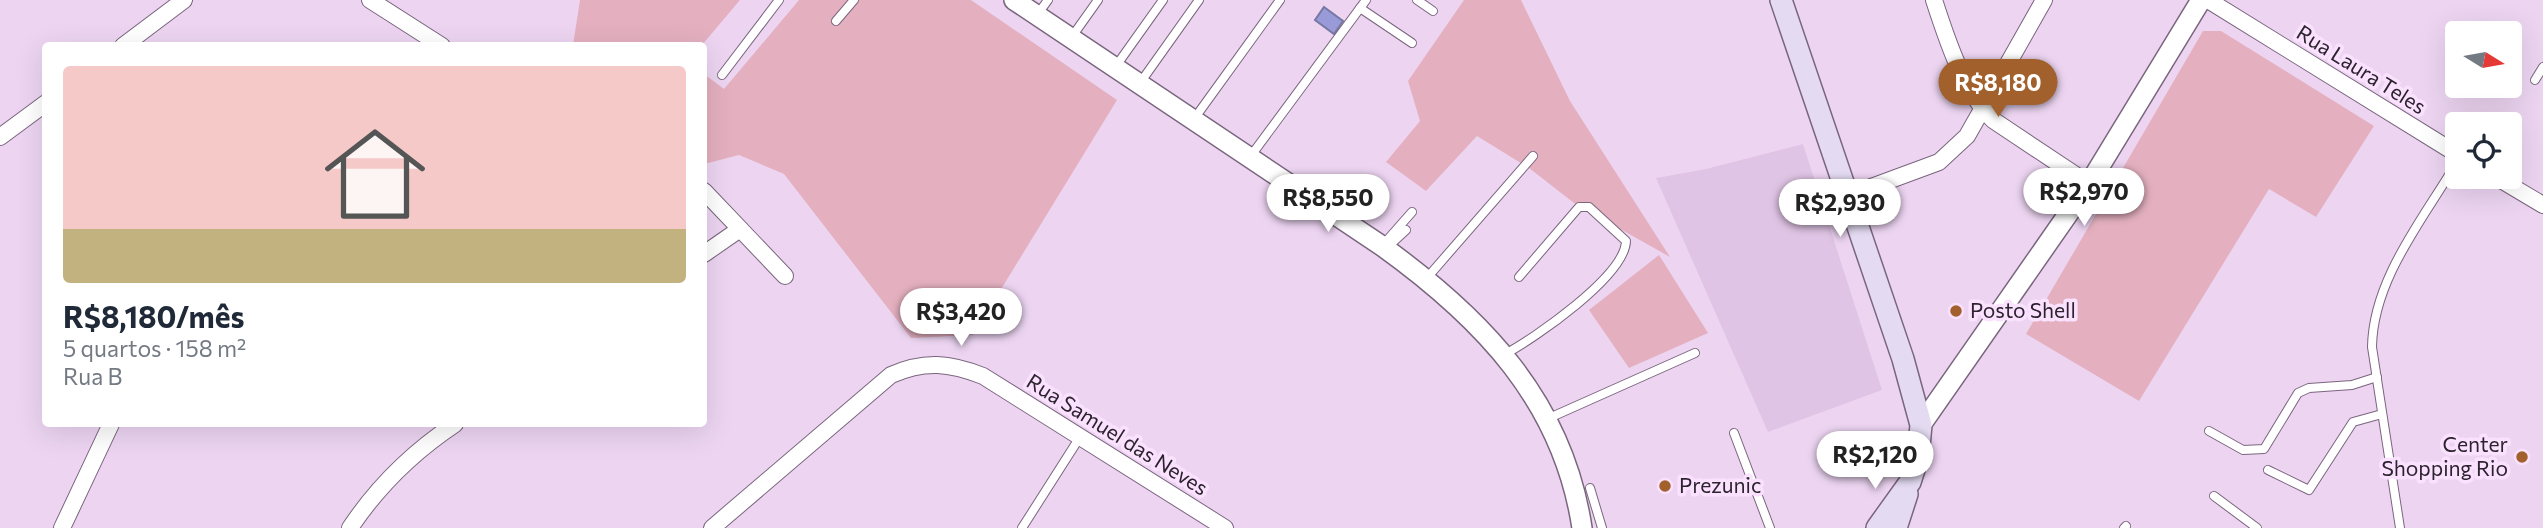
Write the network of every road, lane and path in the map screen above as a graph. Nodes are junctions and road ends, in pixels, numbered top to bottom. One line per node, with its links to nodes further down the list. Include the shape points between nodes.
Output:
1 (184, 0): 22 (street)
2 (370, 0): 23 (street)
3 (779, 0): 27 (lane)
4 (854, 0): 20 (lane)
5 (1014, 0): 17 (street)
6 (1098, 0): 21 (lane)
7 (1163, 0): 25 (lane)
8 (1199, 0): 29 (lane)
9 (1280, 0): 32 (lane)
10 (1366, 0): 18 (lane)
11 (1417, 0): 19 (lane)
12 (1781, 0): 41 (main road)
13 (1934, 0): 31 (street)
14 (2201, 0): 38 (street)
15 (2208, 0): 34 (street, Rua Laura Teles)
16 (2043, 1): 31 (street)
17 (1042, 8): 21 (street)
18 (1360, 8): 24 (lane); 36 (lane)
19 (1433, 11)
20 (836, 21)
21 (1070, 39): 25 (street)
22 (128, 42)
23 (436, 42)
24 (1412, 43)
25 (1115, 67): 29 (street)
26 (2543, 67): 28 (lane)
27 (722, 75)
28 (2535, 80)
29 (1140, 83): 32 (street)
30 (42, 106): 33 (street)
31 (1982, 109): 38 (street); 41 (street, via 1967,136 1939,162)
32 (1193, 120): 36 (street)
33 (0, 137)
34 (2445, 147)
35 (1533, 156): 50 (lane)
36 (1250, 157): 46 (street)
37 (2445, 183): 53 (lane, via 2383,290 2372,328)
38 (2089, 184): 56 (street)
39 (2516, 189): 42 (street)
40 (707, 194): 44 (street)
41 (1847, 196): 56 (main road)
42 (2543, 205)
43 (1412, 212): 46 (lane)
44 (740, 229): 47 (street); 48 (street)
45 (1406, 230): 46 (lane)
46 (1385, 248): 50 (street)
47 (707, 252)
48 (785, 276)
49 (1519, 277): 52 (lane, via 1579,207 1588,207 1626,241 1624,253 1578,306)
50 (1426, 279): 52 (street)
51 (1695, 353): 55 (lane)
52 (1505, 354): 55 (street)
53 (2377, 377): 54 (lane); 59 (lane, via 2298,393 2264,449 2243,450)
54 (2382, 414): 62 (lane, via 2353,422 2309,491); 77 (lane)
55 (1546, 419): 71 (street, via 1570,469)
56 (1921, 425): 63 (main road)
57 (110, 427): 66 (street)
58 (450, 427): 67 (street, via 425,444 370,496)
59 (2209, 431)
60 (1734, 433): 73 (lane)
61 (1080, 437): 68 (street, Rua Samuel das Neves, via 983,376 936,363 911,366 891,375); 69 (lane); 70 (street, Rua Samuel das Neves)
62 (2268, 470)
63 (1910, 481): 74 (main road); 75 (main road)
64 (1590, 488): 72 (lane)
65 (2214, 496): 76 (lane)
66 (62, 528)
67 (350, 528)
68 (712, 528)
69 (1022, 528)
70 (1225, 528)
71 (1582, 528)
72 (1602, 528)
73 (1770, 528)
74 (1877, 528)
75 (1896, 528)
76 (2256, 528)
77 (2400, 528)

